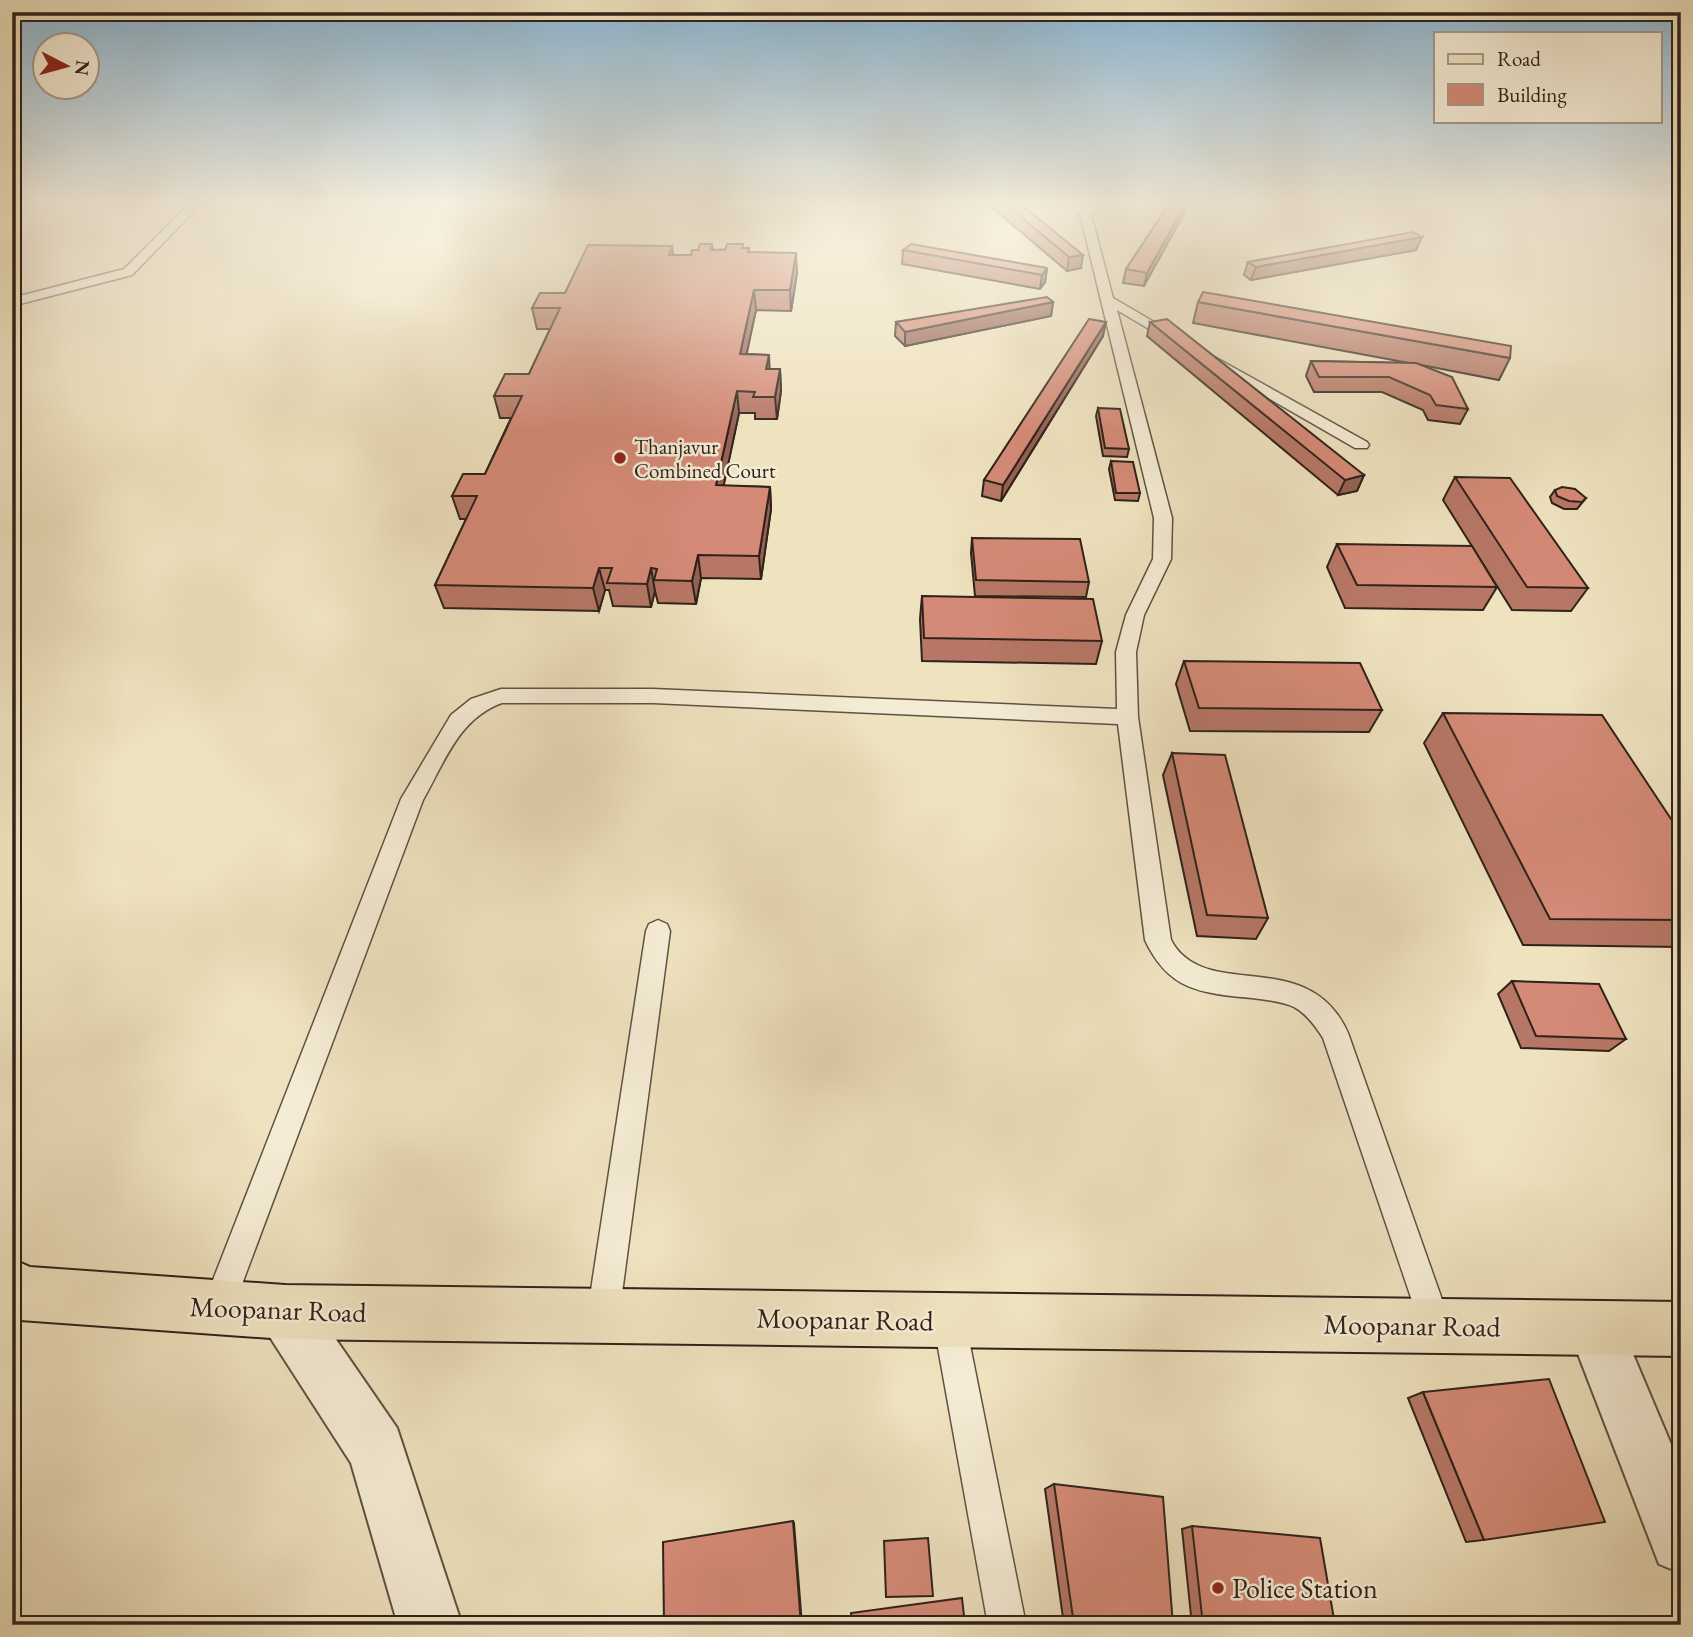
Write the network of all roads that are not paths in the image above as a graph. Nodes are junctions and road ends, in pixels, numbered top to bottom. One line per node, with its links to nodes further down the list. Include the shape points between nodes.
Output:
1 (99, 279): 4 (lane)
2 (1103, 279): 3 (lane)
3 (1108, 300): 5 (lane); 6 (lane, via 1163,518 1162,559 1135,615 1126,652)
4 (12, 302)
5 (1361, 445)
6 (1128, 718): 9 (lane, via 653,696 501,696 478,704 458,720 412,799); 13 (lane, via 1158,940 1168,959 1185,971 1215,982 1298,996 1320,1011 1335,1033)
7 (658, 930): 11 (lane)
8 (15, 1300): 9 (main road, Moopanar Road)
9 (218, 1308): 10 (main road, Moopanar Road)
10 (285, 1312): 11 (main road, Moopanar Road); 17 (street, via 376,1450)
11 (603, 1316): 12 (main road, Moopanar Road)
12 (949, 1320): 13 (main road, Moopanar Road); 18 (lane)
13 (1435, 1325): 14 (main road, Moopanar Road)
14 (1595, 1328): 15 (main road, Moopanar Road); 16 (street)
15 (1681, 1329)
16 (1681, 1542)
17 (430, 1625)
18 (1007, 1625)

